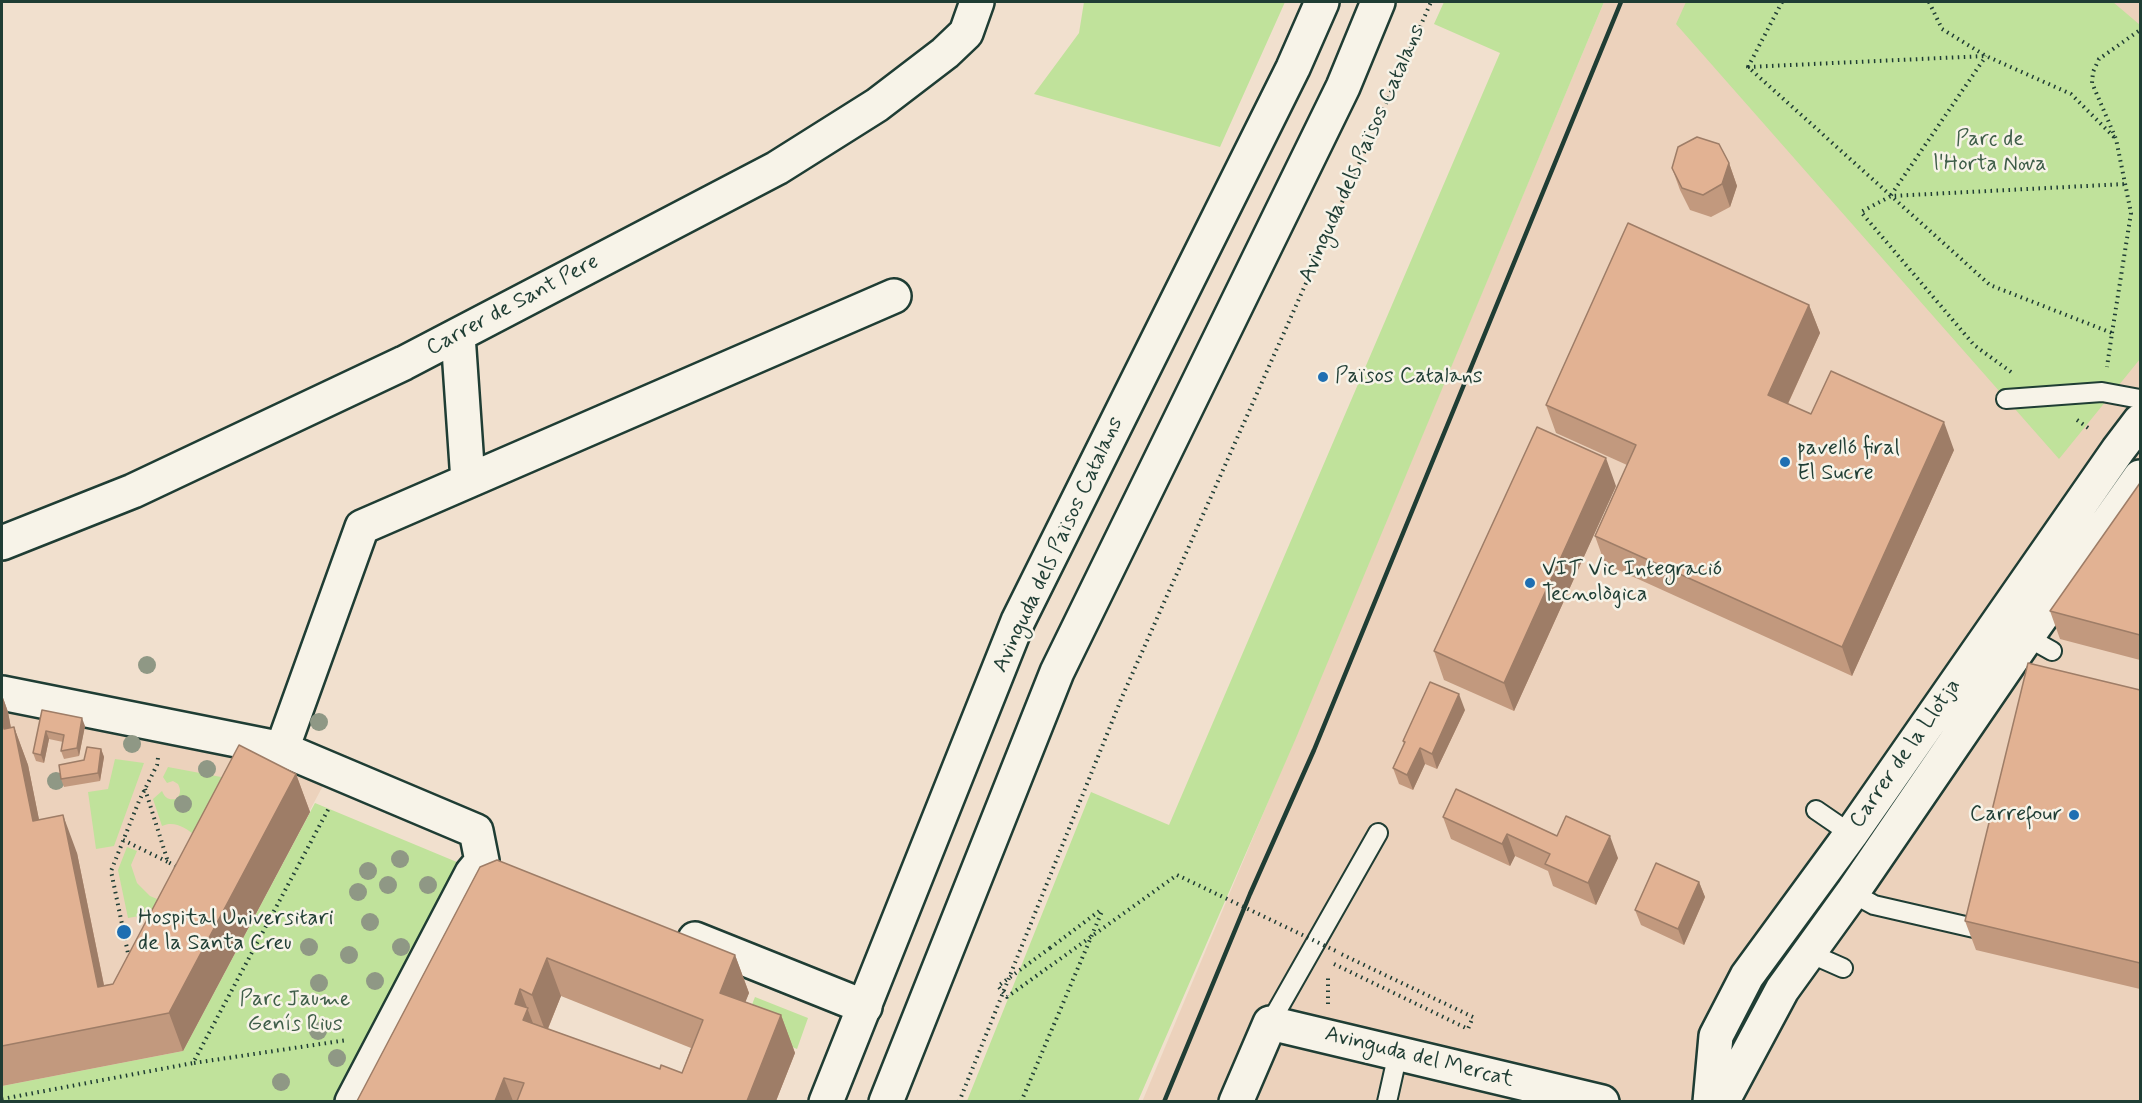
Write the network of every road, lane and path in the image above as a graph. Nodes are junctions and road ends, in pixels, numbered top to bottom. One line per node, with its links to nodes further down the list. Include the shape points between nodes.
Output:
1 (977, 2): 15 (street, Carrer de Sant Pere, via 966,33 877,105 777,168)
2 (1322, 2): 41 (street, Avinguda dels Països Catalans, via 1293,68 1018,621)
3 (1378, 2): 50 (street, Avinguda dels Països Catalans, via 1343,87 1057,672)
4 (1431, 2): 51 (path, Avinguda dels Països Catalans, via 1122,697)
5 (1782, 2): 9 (path)
6 (1929, 2): 8 (path, via 1942,29)
7 (2140, 30): 10 (path, via 2099,59 2093,72 2092,83)
8 (1986, 56): 9 (path); 10 (path, via 2072,94); 12 (path)
9 (1748, 67): 12 (path)
10 (2116, 139): 11 (path)
11 (2126, 184): 12 (path); 14 (path, via 2131,213)
12 (1891, 196): 14 (path, via 1990,285); 17 (path, via 1862,212 1974,345)
13 (894, 296): 22 (street)
14 (2112, 333): 16 (path)
15 (458, 335): 22 (street); 23 (street, Carrer de Sant Pere, via 133,491)
16 (2102, 392): 17 (lane); 17 (path, via 2098,436); 19 (lane)
17 (2045, 397): 18 (lane)
18 (2006, 399)
19 (2140, 399)
20 (2140, 421): 31 (street, Carrer de la Llotja)
21 (2140, 477): 35 (street, Carrer de la Llotja, via 2039,644)
22 (468, 481): 26 (street, via 362,527)
23 (2, 543)
24 (2, 693): 25 (street)
25 (161, 725): 26 (street); 28 (path, via 157,765)
26 (282, 749): 27 (street)
27 (345, 776): 46 (path); 48 (street, via 476,831 497,864 468,881)
28 (145, 789): 32 (path); 33 (path)
29 (1816, 810): 31 (lane)
30 (1378, 833): 43 (lane)
31 (1851, 834): 56 (street, Carrer de la Llotja, via 1747,976 1716,1036)
32 (123, 840): 33 (path); 40 (path, via 111,870)
33 (168, 862): 34 (path)
34 (184, 871)
35 (1852, 893): 37 (lane, via 1874,905); 38 (street, Carrer de la Llotja)
36 (668, 928): 41 (street)
37 (1974, 928)
38 (1809, 953): 39 (lane); 57 (street, Carrer de la Llotja, via 1782,990)
39 (1843, 968)
40 (131, 969)
41 (865, 1007): 49 (street, Avinguda dels Països Catalans)
42 (1328, 1011): 52 (path, bridge, via 1327,977 1334,964 1468,1029 1473,1017 1177,875 1007,997 998,986 1103,909)
43 (1270, 1023): 45 (street, Avinguda del Mercat); 53 (street)
44 (354, 1039): 46 (path)
45 (1398, 1053): 54 (lane); 55 (street, Avinguda del Mercat)
46 (193, 1063): 47 (path)
47 (2, 1099)
48 (352, 1101)
49 (826, 1101)
50 (886, 1101)
51 (959, 1101)
52 (1021, 1101)
53 (1236, 1101)
54 (1387, 1101)
55 (1602, 1101)
56 (1710, 1101)
57 (1722, 1101)

